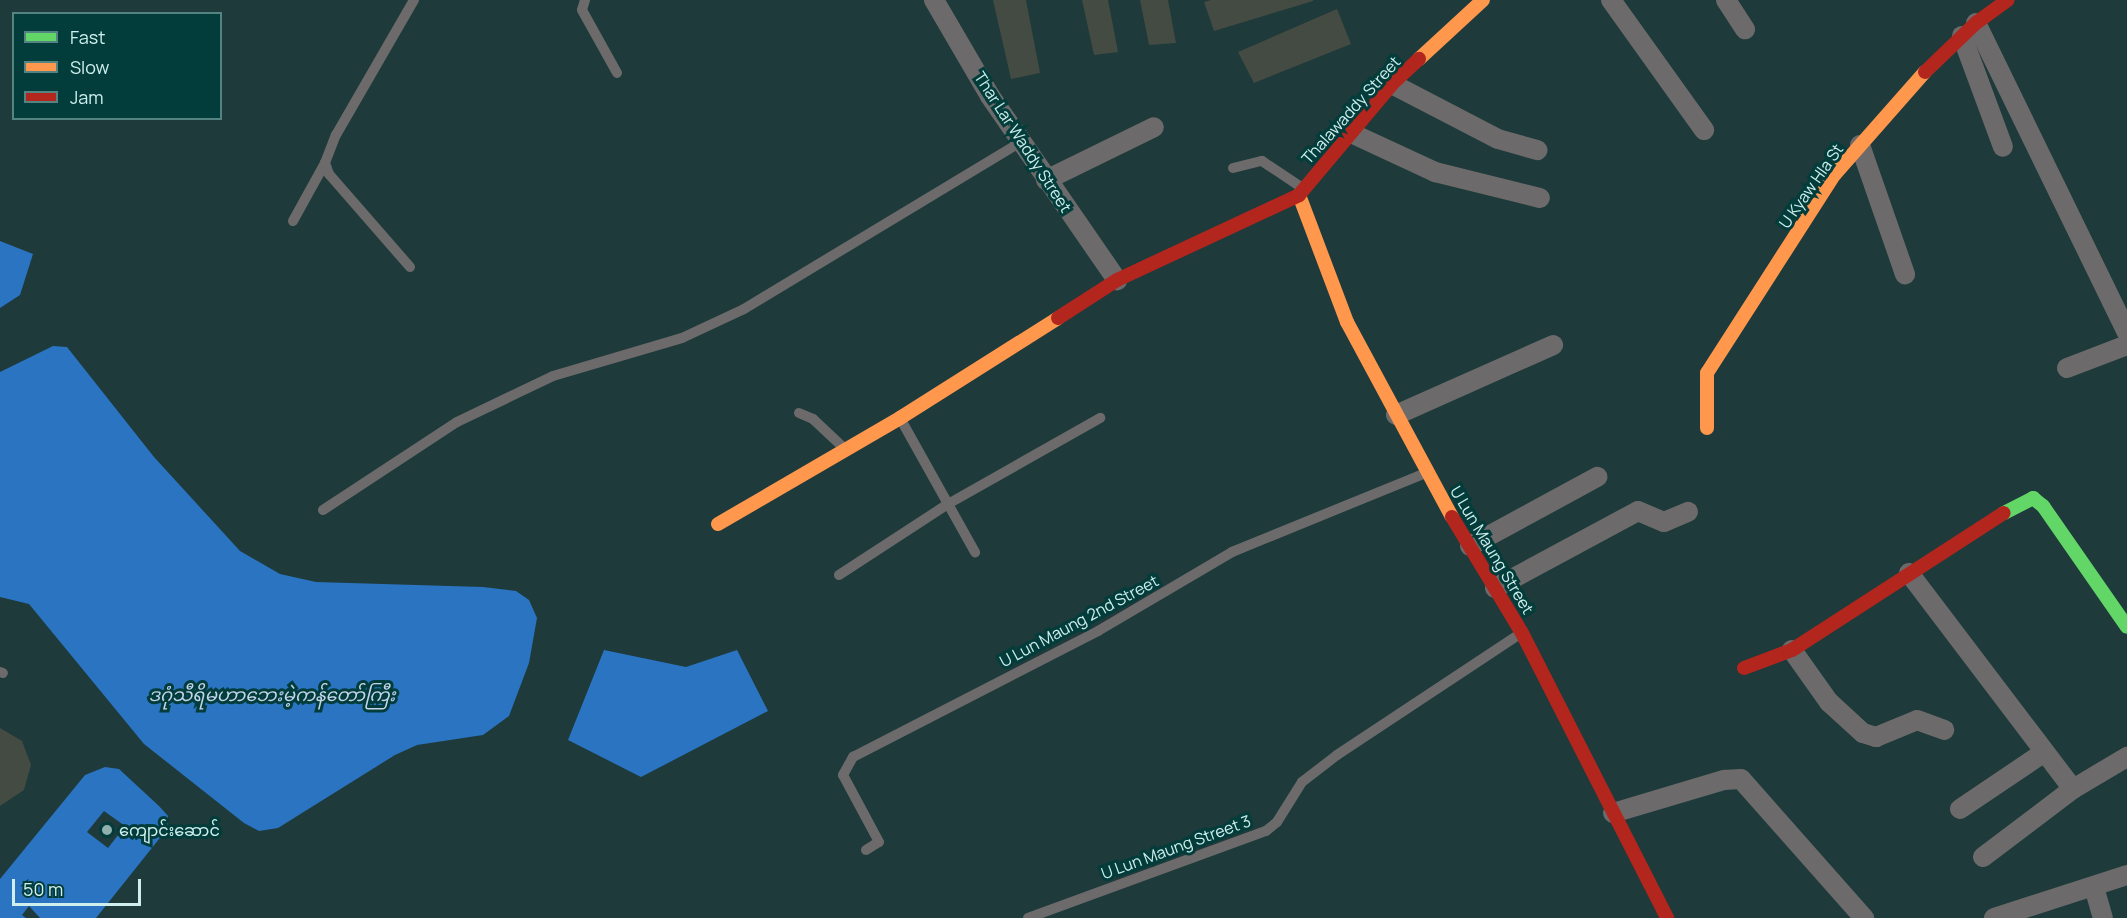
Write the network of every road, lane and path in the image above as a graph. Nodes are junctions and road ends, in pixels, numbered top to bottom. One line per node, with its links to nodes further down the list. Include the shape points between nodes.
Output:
1 (414, 0): 19 (lane, via 336,135)
2 (585, 0): 10 (lane, via 582,10)
3 (934, 0): 15 (street, Thar Lar Waddy Street)
4 (1611, 0): 13 (street)
5 (1726, 0): 8 (street)
6 (2008, 0): 9 (street, U Kyaw Hla St)
7 (1480, 1): 11 (street, Thalawaddy Street)
8 (1744, 29)
9 (1969, 30): 16 (street, U Kyaw Hla St, via 1907,89); 17 (street); 28 (street)
10 (617, 73)
11 (1392, 84): 14 (street, Thalawaddy Street); 18 (street, via 1498,139)
12 (1154, 128): 21 (street)
13 (1704, 130)
14 (1351, 133): 22 (street, Thalawaddy Street); 23 (street, via 1435,172)
15 (1021, 142): 21 (street, Thar Lar Waddy Street); 41 (lane, via 744,309 682,338 553,376 521,391 457,422)
16 (1860, 145): 26 (street); 36 (street, U Kyaw Hla St, via 1835,174 1707,373)
17 (2003, 147)
18 (1537, 150)
19 (325, 164): 24 (lane); 25 (lane, via 329,174)
20 (1233, 168): 22 (lane, via 1262,161)
21 (1046, 180): 27 (street, Thar Lar Waddy Street)
22 (1301, 192): 27 (street); 33 (street, U Lun Maung Street, via 1347,322)
23 (1540, 198)
24 (293, 221)
25 (410, 267)
26 (1905, 274)
27 (1118, 280): 34 (street)
28 (2127, 333)
29 (1553, 345): 33 (street)
30 (2127, 345): 31 (street)
31 (2067, 368)
32 (799, 413): 37 (lane, via 813,419)
33 (1396, 415): 38 (street, U Lun Maung Street)
34 (900, 418): 37 (street); 40 (lane)
35 (1100, 418): 40 (lane)
36 (1707, 428)
37 (845, 449): 43 (street)
38 (1426, 473): 44 (street, U Lun Maung Street); 59 (lane, U Lun Maung 2nd Street, via 1232,552 1098,631 852,756 843,775 879,842)
39 (1597, 477): 44 (street)
40 (948, 504): 45 (lane); 47 (lane)
41 (323, 510)
42 (1688, 512): 48 (street, via 1664,522 1638,511)
43 (718, 524)
44 (1470, 546): 48 (street, U Lun Maung Street)
45 (975, 552)
46 (1909, 573): 49 (street, via 2020,502 2033,498 2043,506); 51 (street); 54 (street)
47 (839, 575)
48 (1495, 588): 50 (street, U Lun Maung Street)
49 (2127, 627)
50 (1521, 633): 58 (street, U Lun Maung Street); 63 (lane, U Lun Maung Street 3, via 1302,782 1277,822 1266,831)
51 (1792, 650): 52 (street); 53 (street, via 1829,702 1863,733 1876,737 1917,720)
52 (1744, 668)
53 (1944, 730)
54 (2043, 753): 56 (street); 57 (street)
55 (2127, 757): 56 (street)
56 (2073, 789): 60 (street)
57 (1960, 809)
58 (1613, 813): 64 (street, U Lun Maung Street); 65 (street, via 1724,780 1741,779)
59 (866, 850)
60 (1983, 857)
61 (2127, 874): 62 (street)
62 (2094, 887): 66 (street); 67 (street)
63 (1028, 918)
64 (1667, 918)
65 (1864, 918)
66 (1994, 918)
67 (2103, 918)

